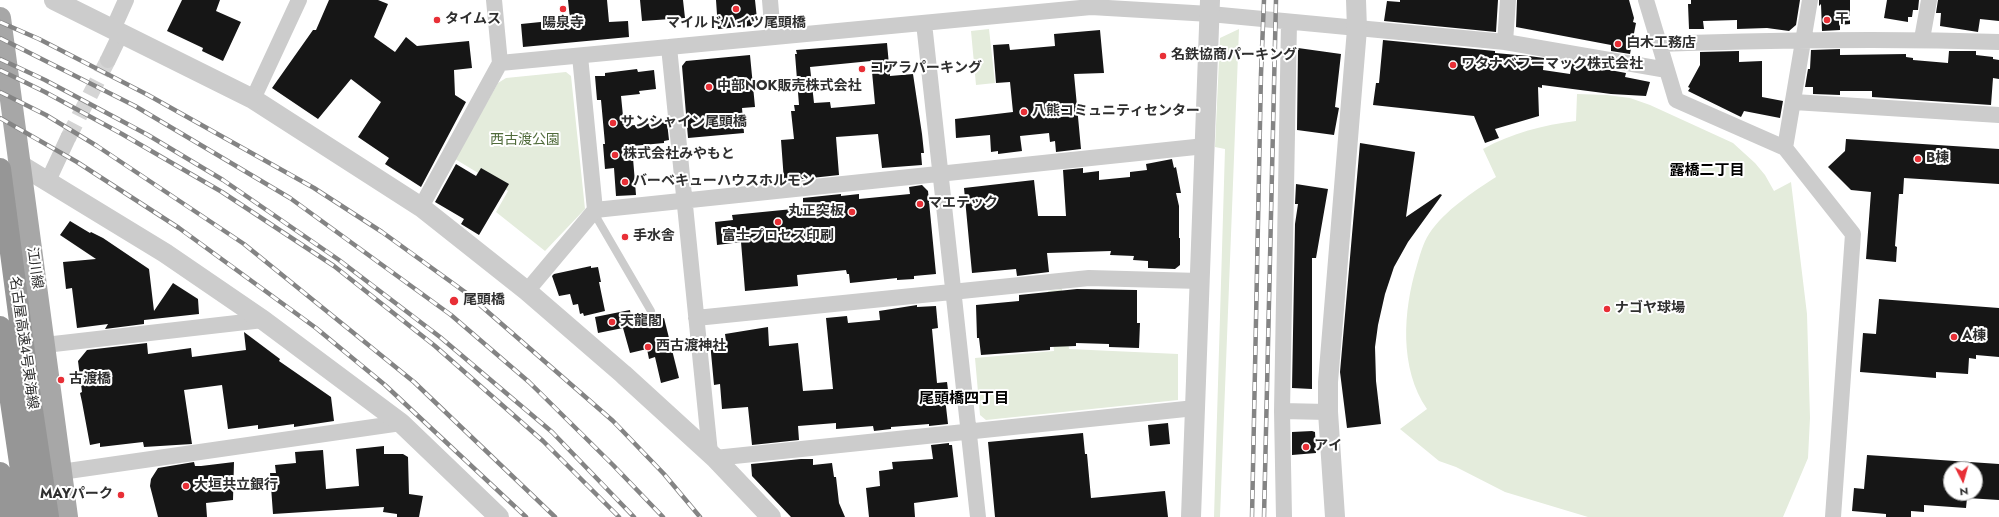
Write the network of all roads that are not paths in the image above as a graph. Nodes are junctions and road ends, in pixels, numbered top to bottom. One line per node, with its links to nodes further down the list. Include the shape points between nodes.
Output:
1 (54, 0): 17 (street)
2 (126, 0): 17 (street)
3 (299, 0): 29 (street)
4 (494, 0): 27 (street)
5 (770, 0): 18 (street)
6 (1356, 0): 16 (street)
7 (1508, 0): 21 (street)
8 (1646, 0): 23 (street)
9 (1810, 0): 19 (street)
10 (1929, 0): 20 (street)
11 (1090, 3): 12 (street); 15 (street)
12 (1210, 7): 14 (street); 33 (street)
13 (0, 18): 35 (main road, 江川線)
14 (1289, 22): 16 (street); 50 (street)
15 (924, 23): 18 (street); 36 (street)
16 (1356, 29): 21 (street); 51 (street, via 1332,310)
17 (117, 31): 26 (street); 29 (street)
18 (773, 37): 24 (street)
19 (1804, 39): 20 (street); 23 (street); 30 (street)
20 (1922, 39): 22 (street)
21 (1505, 42): 28 (street)
22 (1999, 42)
23 (1659, 44): 28 (street)
24 (668, 47): 25 (street); 38 (street)
25 (580, 56): 27 (street); 40 (street)
26 (108, 60)
27 (500, 64): 39 (street)
28 (1667, 70): 34 (street, via 1676,100)
29 (253, 99): 39 (street)
30 (1794, 102): 31 (street); 34 (street)
31 (1999, 115)
32 (68, 138): 37 (street)
33 (1205, 146): 36 (street); 41 (street)
34 (1785, 148): 67 (street, via 1853,234)
35 (10, 166): 37 (street); 48 (main road, 江川線); 59 (highway, 名古屋高速4号東海線, via 29,390)
36 (940, 174): 38 (street); 43 (street)
37 (48, 181): 46 (street, via 165,253)
38 (684, 201): 40 (street); 45 (street)
39 (421, 206): 42 (street)
40 (595, 210): 42 (street); 44 (lane, via 598,220)
41 (1200, 281): 43 (street, via 1089,278); 49 (street)
42 (527, 291): 54 (street)
43 (953, 292): 45 (street); 53 (street)
44 (651, 311)
45 (696, 318): 54 (street)
46 (263, 320): 48 (street); 52 (street)
47 (0, 327): 58 (highway)
48 (45, 345): 55 (main road, 江川線)
49 (1195, 408): 53 (street); 64 (street)
50 (1282, 411): 51 (street); 65 (street)
51 (1328, 412): 66 (street)
52 (401, 423): 55 (street); 61 (street)
53 (968, 432): 54 (street); 63 (street)
54 (713, 455): 62 (street)
55 (61, 472): 60 (main road, 江川線)
56 (0, 473): 57 (highway)
57 (7, 517)
58 (28, 517)
59 (48, 517)
60 (68, 517)
61 (499, 517)
62 (769, 517)
63 (978, 517)
64 (1191, 517)
65 (1284, 517)
66 (1335, 517)
67 (1833, 517)

